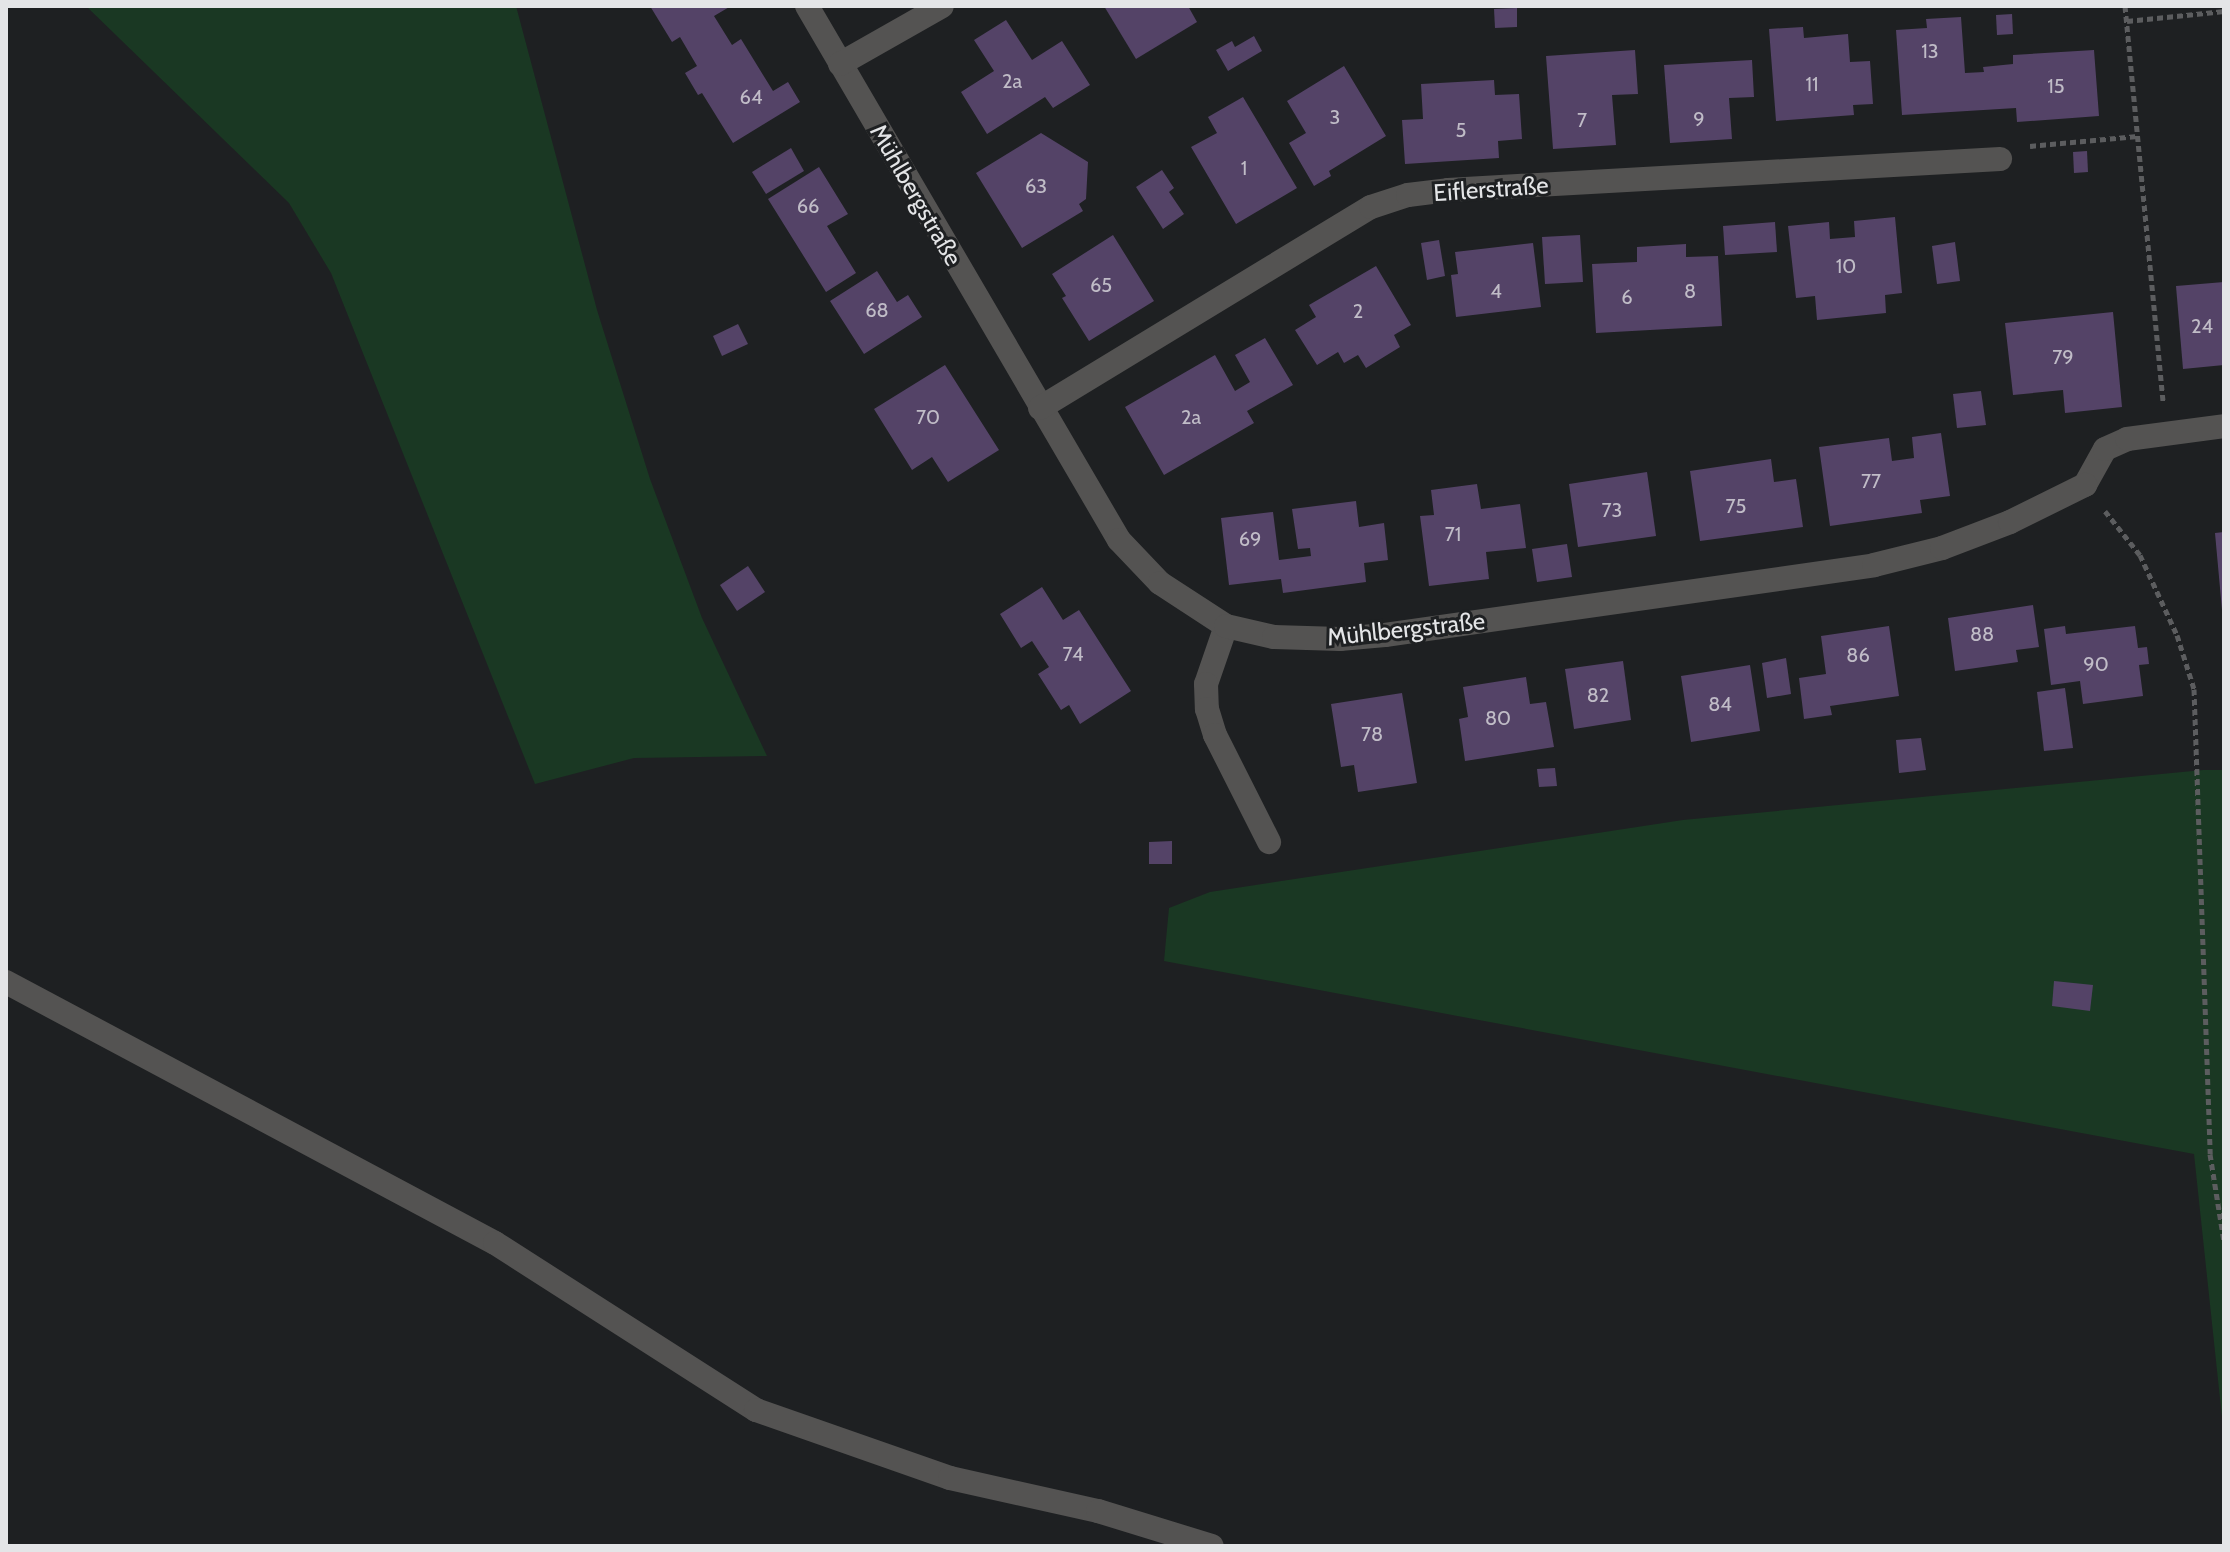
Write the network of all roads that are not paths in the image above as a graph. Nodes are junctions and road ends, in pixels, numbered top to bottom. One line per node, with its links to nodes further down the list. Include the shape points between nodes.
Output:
1 (807, 6): 3 (street, Mühlbergstraße)
2 (942, 6): 3 (street)
3 (840, 64): 5 (street, Mühlbergstraße)
4 (2000, 159): 5 (street, Eiflerstraße, via 1408,195 1371,207)
5 (1040, 408): 7 (street, Mühlbergstraße, via 1119,540 1160,583)
6 (2224, 426): 7 (street, Mühlbergstraße, via 2127,439 2105,449 2085,485 1956,543 1874,565 1385,635 1274,637)
7 (1226, 626): 8 (street, via 1206,684 1207,709)
8 (1269, 842)
9 (6, 982): 10 (street, via 495,1243 756,1410 950,1478 1098,1511)
10 (1212, 1546)

